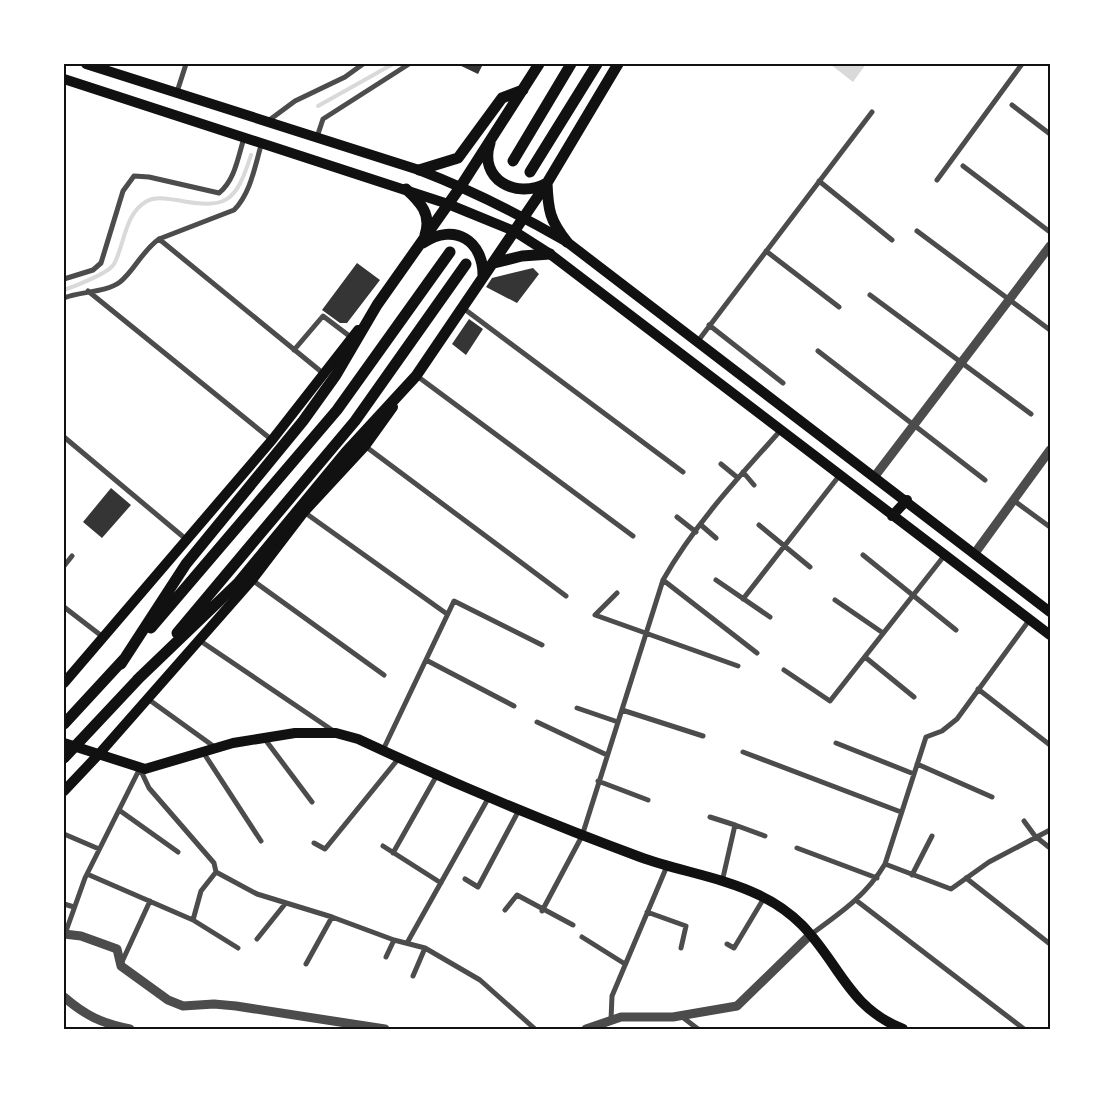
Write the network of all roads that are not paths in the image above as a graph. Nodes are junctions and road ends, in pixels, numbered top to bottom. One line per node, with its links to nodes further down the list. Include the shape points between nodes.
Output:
1 (86, 64): 12 (main road)
2 (186, 64): 12 (street)
3 (364, 64): 15 (street, via 345,77 294,101)
4 (409, 64): 18 (street, via 323,119)
5 (539, 64): 11 (highway)
6 (570, 64): 21 (highway)
7 (597, 64): 24 (highway)
8 (618, 64): 27 (highway)
9 (1022, 64): 25 (street)
10 (64, 79): 17 (main road)
11 (523, 90): 19 (highway); 23 (highway, via 502,98 458,158)
12 (177, 92): 15 (main road)
13 (1012, 105): 16 (street)
14 (872, 112): 26 (street)
15 (267, 121): 18 (main road)
16 (1050, 134)
17 (245, 137): 20 (main road); 46 (street, via 227,187 220,194 150,176 134,176 123,191 100,263 94,270)
18 (317, 137): 23 (main road)
19 (492, 137): 27 (highway, via 489,161 501,182 524,191); 28 (highway)
20 (262, 142): 29 (main road); 35 (street, via 249,185 234,210)
21 (513, 161)
22 (962, 166): 34 (street)
23 (419, 170): 28 (main road)
24 (530, 172)
25 (937, 180)
26 (819, 181): 36 (street); 40 (street)
27 (547, 183): 31 (highway); 37 (highway, via 553,225)
28 (461, 186): 30 (highway); 31 (main road)
29 (406, 189): 30 (main road); 38 (highway, via 418,200 427,216 428,229)
30 (448, 204): 32 (main road); 38 (highway)
31 (524, 216): 32 (highway); 37 (main road)
32 (514, 231): 42 (main road); 43 (highway)
33 (917, 232): 50 (street)
34 (1050, 232)
35 (159, 239): 47 (street, via 148,247 120,281); 58 (street)
36 (892, 240)
37 (567, 242): 57 (main road)
38 (422, 244): 45 (highway, via 433,236 446,234 465,238 479,252); 51 (highway)
39 (1050, 246): 50 (street)
40 (766, 251): 53 (street); 54 (street)
41 (450, 252): 121 (highway, via 337,410)
42 (550, 254): 43 (highway); 66 (main road)
43 (494, 263): 45 (highway)
44 (466, 264): 125 (highway, via 355,421)
45 (483, 277): 52 (highway)
46 (64, 279)
47 (88, 291): 49 (street); 68 (street)
48 (870, 295): 60 (street)
49 (64, 298)
50 (1009, 299): 55 (street); 60 (street)
51 (377, 305): 56 (main road); 121 (highway, via 336,375 303,421 186,564)
52 (463, 307): 62 (highway); 72 (street)
53 (839, 307)
54 (709, 324): 57 (street); 63 (street)
55 (1050, 330)
56 (352, 338): 58 (street, via 323,316); 61 (main road)
57 (698, 341): 75 (main road)
58 (294, 350): 61 (street)
59 (818, 351): 65 (street)
60 (960, 362): 64 (street); 65 (street)
61 (324, 374): 68 (main road)
62 (416, 376): 69 (main road); 88 (street); 125 (highway, via 346,452 238,583)
63 (783, 384)
64 (1030, 414)
65 (914, 425): 75 (street); 77 (street)
66 (780, 431): 73 (street); 74 (main road)
67 (64, 437): 90 (street)
68 (272, 440): 90 (main road)
69 (365, 446): 81 (main road); 103 (street)
70 (1050, 450): 80 (street)
71 (721, 464): 76 (street)
72 (683, 472)
73 (743, 472): 76 (street); 78 (street)
74 (839, 476): 82 (main road); 91 (street)
75 (875, 476): 79 (main road)
76 (738, 478): 84 (street, via 719,498)
77 (985, 480)
78 (754, 485)
79 (907, 500): 82 (main road); 92 (main road)
80 (1013, 500): 86 (street); 92 (street)
81 (304, 512): 98 (main road); 108 (street)
82 (892, 516): 95 (main road)
83 (677, 517): 87 (street)
84 (701, 525): 87 (street); 89 (street)
85 (758, 525): 91 (street)
86 (1050, 527)
87 (696, 532): 99 (street)
88 (633, 536)
89 (716, 538)
90 (187, 540): 115 (main road)
91 (784, 547): 97 (street); 104 (street)
92 (975, 553): 107 (main road)
93 (863, 555): 102 (street)
94 (72, 556): 96 (street)
95 (944, 556): 102 (street); 110 (main road)
96 (64, 566)
97 (810, 567)
98 (252, 580): 116 (main road); 124 (street)
99 (663, 580): 112 (street); 118 (street)
100 (716, 580): 104 (street)
101 (617, 593): 112 (street, via 595,615)
102 (913, 595): 111 (street); 113 (street)
103 (566, 596)
104 (743, 598): 109 (street)
105 (835, 600): 113 (street)
106 (64, 607): 115 (street)
107 (1050, 612)
108 (448, 614): 117 (street, via 454,601); 120 (street)
109 (770, 617)
110 (1030, 619): 114 (main road); 127 (street)
111 (956, 630)
112 (646, 634): 122 (street); 132 (street)
113 (883, 634): 119 (street)
114 (1050, 635)
115 (104, 637): 126 (main road)
116 (199, 640): 129 (main road); 136 (street)
117 (542, 644)
118 (757, 653)
119 (865, 657): 123 (street, via 830,701); 128 (street)
120 (426, 660): 130 (street); 143 (street)
121 (121, 664): 135 (highway)
122 (738, 666)
123 (784, 670)
124 (384, 675)
125 (137, 680): 148 (highway)
126 (64, 683)
127 (978, 689): 141 (street); 150 (street, via 957,719 942,732 926,737)
128 (914, 697)
129 (146, 698): 142 (street); 146 (main road)
130 (514, 706)
131 (577, 708): 134 (street)
132 (622, 710): 134 (street); 137 (street)
133 (537, 722): 147 (street)
134 (618, 722): 147 (street)
135 (64, 724)
136 (336, 733): 138 (main road, via 295,733); 143 (main road)
137 (703, 736)
138 (264, 738): 142 (main road); 159 (street)
139 (64, 743): 146 (main road)
140 (836, 744): 153 (street)
141 (1050, 745)
142 (216, 748): 144 (main road)
143 (383, 751): 149 (main road)
144 (203, 752): 151 (main road); 172 (street)
145 (743, 752): 162 (street)
146 (99, 754): 151 (main road); 155 (main road)
147 (607, 755): 154 (street)
148 (64, 758)
149 (399, 758): 152 (main road); 173 (street, via 325,849)
150 (917, 764): 153 (street); 157 (street)
151 (140, 768): 160 (street); 182 (street, via 149,788 214,863)
152 (437, 774): 156 (main road); 179 (street)
153 (914, 774): 162 (street)
154 (598, 781): 158 (street); 168 (street)
155 (64, 791)
156 (489, 797): 161 (main road); 189 (street)
157 (992, 797)
158 (648, 800)
159 (312, 802)
160 (119, 810): 177 (street); 178 (street)
161 (520, 810): 168 (main road); 187 (street, via 478,887)
162 (901, 812): 180 (street)
163 (710, 817): 165 (street)
164 (1024, 822): 171 (street)
165 (735, 825): 169 (street); 188 (street)
166 (1050, 830): 171 (street)
167 (64, 834): 177 (street)
168 (582, 836): 181 (main road); 197 (street)
169 (765, 836)
170 (932, 836): 184 (street)
171 (1035, 836): 176 (street); 186 (street)
172 (261, 842)
173 (314, 843)
174 (383, 846): 179 (street)
175 (797, 848): 185 (street)
176 (1050, 848)
177 (99, 849): 183 (street)
178 (178, 852)
179 (393, 853): 189 (street)
180 (885, 864): 184 (street); 185 (street)
181 (666, 866): 188 (main road); 198 (street)
182 (216, 872): 194 (street, via 257,894); 200 (street, via 201,891)
183 (87, 874): 192 (street); 195 (street)
184 (912, 875): 186 (street, via 951,889)
185 (877, 878): 191 (street)
186 (966, 878): 209 (street)
187 (465, 879)
188 (722, 882): 190 (main road)
189 (441, 883): 207 (street)
190 (764, 898): 203 (main road, via 802,925); 208 (street, via 734,948)
191 (857, 900): 203 (street); 227 (street)
192 (150, 901): 200 (street); 216 (street)
193 (64, 904): 195 (street)
194 (285, 904): 199 (street); 205 (street)
195 (74, 907): 202 (street)
196 (505, 910): 197 (street, via 516,895)
197 (542, 910): 201 (street)
198 (647, 912): 212 (street, via 686,926); 215 (street)
199 (332, 917): 206 (street); 214 (street)
200 (192, 920): 210 (street)
201 (572, 925)
202 (64, 934): 216 (street, via 81,936 117,949)
203 (810, 935): 219 (street, via 737,1006); 226 (main road, via 852,994 870,1010)
204 (582, 937): 215 (street)
205 (257, 939)
206 (394, 940): 207 (street); 213 (street)
207 (407, 943): 211 (street)
208 (727, 944)
209 (1050, 944)
210 (238, 948)
211 (425, 948): 217 (street); 223 (street, via 480,980)
212 (681, 948)
213 (386, 957)
214 (306, 964)
215 (625, 964): 220 (street, via 612,996)
216 (121, 966): 222 (street, via 168,1000 183,1006 236,1006)
217 (413, 976)
218 (64, 997): 221 (street, via 83,1014)
219 (681, 1016): 220 (street); 225 (street)
220 (611, 1020): 224 (street)
221 (130, 1029)
222 (382, 1029)
223 (535, 1029)
224 (586, 1029)
225 (698, 1029)
226 (903, 1029)
227 (1024, 1029)

